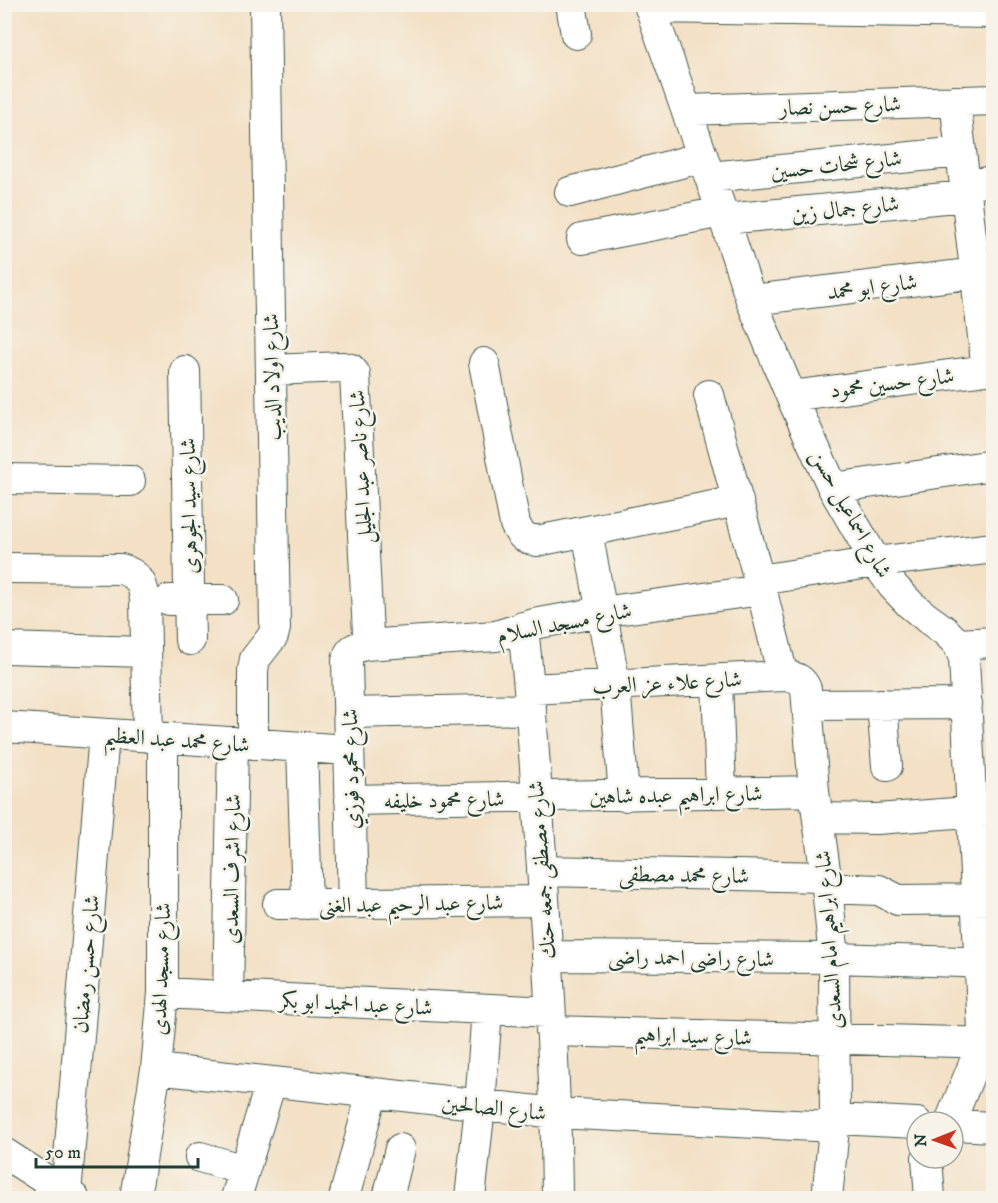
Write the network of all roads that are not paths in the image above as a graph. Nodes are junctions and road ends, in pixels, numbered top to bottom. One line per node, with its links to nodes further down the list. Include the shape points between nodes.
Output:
1 (265, 4): 18 (street, شارع اولاد الديب)
2 (571, 4): 5 (street)
3 (650, 6): 4 (street); 8 (street, شارع اسماعيل حسن)
4 (993, 13)
5 (576, 34)
6 (993, 100): 7 (street, شارع حسن نصار)
7 (955, 101): 8 (street, شارع حسن نصار); 9 (street)
8 (687, 110): 10 (street, شارع اسماعيل حسن)
9 (961, 152): 10 (street, شارع شحات حسين); 11 (street)
10 (707, 167): 12 (street, شارع شحات حسين); 13 (street, شارع اسماعيل حسن)
11 (975, 187): 13 (street, شارع جمال زين); 15 (street)
12 (570, 192)
13 (723, 216): 14 (street, شارع جمال زين); 16 (street, شارع اسماعيل حسن)
14 (582, 239)
15 (985, 272): 16 (street, شارع ابو محمد); 19 (street)
16 (751, 300): 22 (street, شارع اسماعيل حسن)
17 (484, 363): 28 (street, via 520,534 537,541)
18 (271, 370): 41 (street, شارع ناصر عبد الجليل, via 343,367 355,374 368,634); 54 (street, شارع اولاد الديب, via 275,628 255,660)
19 (990, 370): 22 (street, شارع حسين محمود)
20 (185, 371): 34 (street, شارع سيد الجوهرى)
21 (709, 395): 27 (street, شارع ابراهيم امام السعدى)
22 (791, 396): 26 (street, شارع اسماعيل حسن)
23 (993, 465): 26 (street)
24 (4, 479): 25 (street)
25 (130, 481)
26 (832, 488): 30 (street, شارع اسماعيل حسن)
27 (738, 501): 28 (street); 32 (street, شارع ابراهيم امام السعدى)
28 (587, 531): 36 (street)
29 (993, 548): 30 (street, شارع مسجد السلام)
30 (876, 562): 32 (street, شارع مسجد السلام); 40 (street, شارع اسماعيل حسن, via 910,604)
31 (4, 568): 33 (street, via 121,569 130,572)
32 (761, 585): 36 (street, شارع مسجد السلام); 46 (street, شارع ابراهيم امام السعدى)
33 (143, 591): 34 (street); 43 (street, شارع مسجد الهدى)
34 (189, 600): 35 (street); 38 (street, شارع سيد الجوهرى)
35 (223, 600)
36 (601, 612): 37 (street, شارع مسجد السلام); 45 (street)
37 (523, 627): 41 (street, شارع مسجد السلام, via 496,636); 47 (street, شارع مصطفى جمعه حنك)
38 (190, 640)
39 (993, 642): 40 (street)
40 (958, 644): 50 (street)
41 (364, 645): 49 (street, شارع محمود فوزي, via 348,654)
42 (4, 648): 43 (street)
43 (146, 652): 53 (street, شارع مسجد الهدى)
44 (717, 680): 45 (street, شارع علاء عز العرب); 46 (street, شارع علاء عز العرب); 58 (street)
45 (615, 685): 47 (street, شارع علاء عز العرب); 59 (street)
46 (798, 687): 48 (street, شارع علاء عز العرب); 62 (street, شارع ابراهيم امام السعدى)
47 (530, 699): 49 (street, شارع علاء عز العرب); 60 (street, شارع مصطفى جمعه حنك)
48 (882, 704): 50 (street, شارع علاء عز العرب); 57 (street)
49 (348, 713): 56 (street, شارع محمود فوزي)
50 (976, 714): 63 (street)
51 (4, 727): 52 (street, شارع محمد عبد العظيم)
52 (104, 734): 53 (street, شارع محمد عبد العظيم); 93 (street, شارع حسن رمضان)
53 (155, 737): 54 (street, شارع محمد عبد العظيم); 72 (street, شارع مسجد الهدى)
54 (243, 743): 55 (street, شارع محمد عبد العظيم); 73 (street, شارع اشرف السعدى)
55 (302, 747): 56 (street, شارع محمد عبد العظيم); 68 (street, شارع عبد الرحيم عبد الغنى, via 293,904)
56 (349, 750): 61 (street, شارع محمود فوزي)
57 (887, 766)
58 (721, 793): 59 (street, شارع ابراهيم عبده شاهين); 62 (street, شارع ابراهيم عبده شاهين)
59 (624, 796): 60 (street, شارع ابراهيم عبده شاهين)
60 (537, 797): 61 (street, شارع محمود خليفه); 64 (street, شارع مصطفى جمعه حنك)
61 (350, 800): 68 (street, شارع محمود فوزي)
62 (816, 804): 63 (street, شارع ابراهيم عبده شاهين, via 877,819); 65 (street, شارع ابراهيم امام السعدى)
63 (983, 810): 66 (street)
64 (542, 871): 65 (street, شارع محمد مصطفى); 67 (street, شارع مصطفى جمعه حنك)
65 (827, 883): 66 (street, شارع محمد مصطفى, via 879,890 898,900); 70 (street, شارع ابراهيم امام السعدى)
66 (985, 899): 71 (street)
67 (544, 901): 68 (street, شارع عبد الرحيم عبد الغنى); 69 (street, شارع مصطفى جمعه حنك)
68 (353, 903)
69 (547, 956): 70 (street, شارع راضى احمد راضى); 75 (street, شارع مصطفى جمعه حنك)
70 (834, 958): 71 (street, شارع راضى احمد راضى); 76 (street, شارع ابراهيم امام السعدى)
71 (987, 963): 77 (street, via 983,1030)
72 (163, 993): 73 (street, شارع عبد الحميد ابو بكر); 78 (street, شارع مسجد الهدى)
73 (228, 996): 74 (street, شارع عبد الحميد ابو بكر)
74 (487, 1009): 75 (street, شارع عبد الحميد ابو بكر); 81 (street)
75 (550, 1022): 76 (street, شارع سيد ابراهيم); 83 (street, شارع مصطفى جمعه حنك)
76 (836, 1039): 77 (street); 84 (street, شارع ابراهيم امام السعدى)
77 (988, 1042): 82 (street)
78 (156, 1069): 79 (street, شارع الصالحين); 94 (street, شارع مسجد الهدى)
79 (271, 1082): 80 (street, شارع الصالحين); 91 (street)
80 (372, 1093): 81 (street, شارع الصالحين); 96 (street)
81 (480, 1106): 83 (street, شارع الصالحين); 98 (street)
82 (958, 1110)
83 (556, 1113): 84 (street, شارع الصالحين); 99 (street, شارع مصطفى جمعه حنك)
84 (835, 1123): 85 (street, شارع الصالحين); 100 (street, شارع ابراهيم امام السعدى)
85 (905, 1123)
86 (965, 1125): 87 (street)
87 (993, 1127)
88 (400, 1149): 97 (street)
89 (4, 1153): 93 (street)
90 (200, 1157): 91 (street)
91 (244, 1170): 95 (street)
92 (928, 1170): 101 (street)
93 (70, 1196)
94 (135, 1198)
95 (236, 1198)
96 (344, 1198)
97 (388, 1198)
98 (470, 1198)
99 (557, 1198)
100 (827, 1198)
101 (930, 1198)

